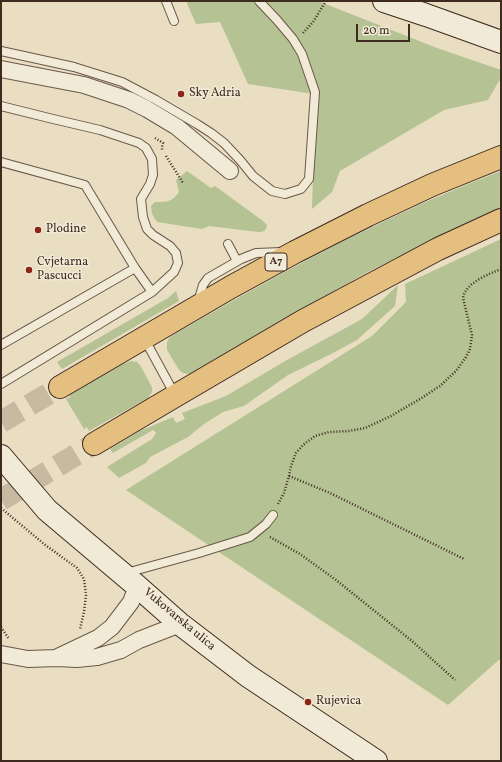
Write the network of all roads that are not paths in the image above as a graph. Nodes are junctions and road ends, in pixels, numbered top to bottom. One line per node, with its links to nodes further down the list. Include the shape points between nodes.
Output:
1 (166, 1): 5 (lane)
2 (259, 1): 7 (lane, via 289,34 302,54 315,92 309,179 301,189 285,194 272,191 253,176 224,143 211,133 122,82 74,66)
3 (384, 1): 4 (main road)
4 (420, 8): 6 (main road)
5 (174, 21)
6 (501, 42)
7 (1, 51)
8 (1, 69): 12 (street, via 84,85 129,100 177,127)
9 (1, 106): 18 (lane, via 100,130 146,148 152,159 153,175 142,199 143,217 153,236 170,246 176,253 178,263 174,272)
10 (501, 157): 15 (highway, A7, via 420,191)
11 (1, 162): 17 (lane, via 85,185)
12 (230, 171)
13 (501, 220): 24 (highway, via 438,249 366,287)
14 (228, 244): 16 (lane)
15 (295, 252): 16 (lane, via 256,253); 19 (highway, A7)
16 (237, 261): 19 (lane, via 208,278)
17 (135, 268): 18 (lane); 21 (lane)
18 (152, 292): 22 (lane)
19 (196, 307): 20 (highway, A7)
20 (144, 338): 23 (highway, A7); 24 (lane)
21 (1, 345)
22 (1, 384)
23 (60, 387)
24 (175, 396): 25 (highway)
25 (94, 444)
26 (1, 456): 28 (main road, Vukovarska ulica, via 47,510)
27 (273, 515): 28 (lane, via 250,537)
28 (130, 580): 29 (main road, Vukovarska ulica); 31 (street, via 131,602 112,627 98,638)
29 (180, 624): 31 (street, via 103,656); 32 (main road, Vukovarska ulica, via 248,676)
30 (7, 649): 31 (street, via 28,659)
31 (57, 658)
32 (376, 761)

